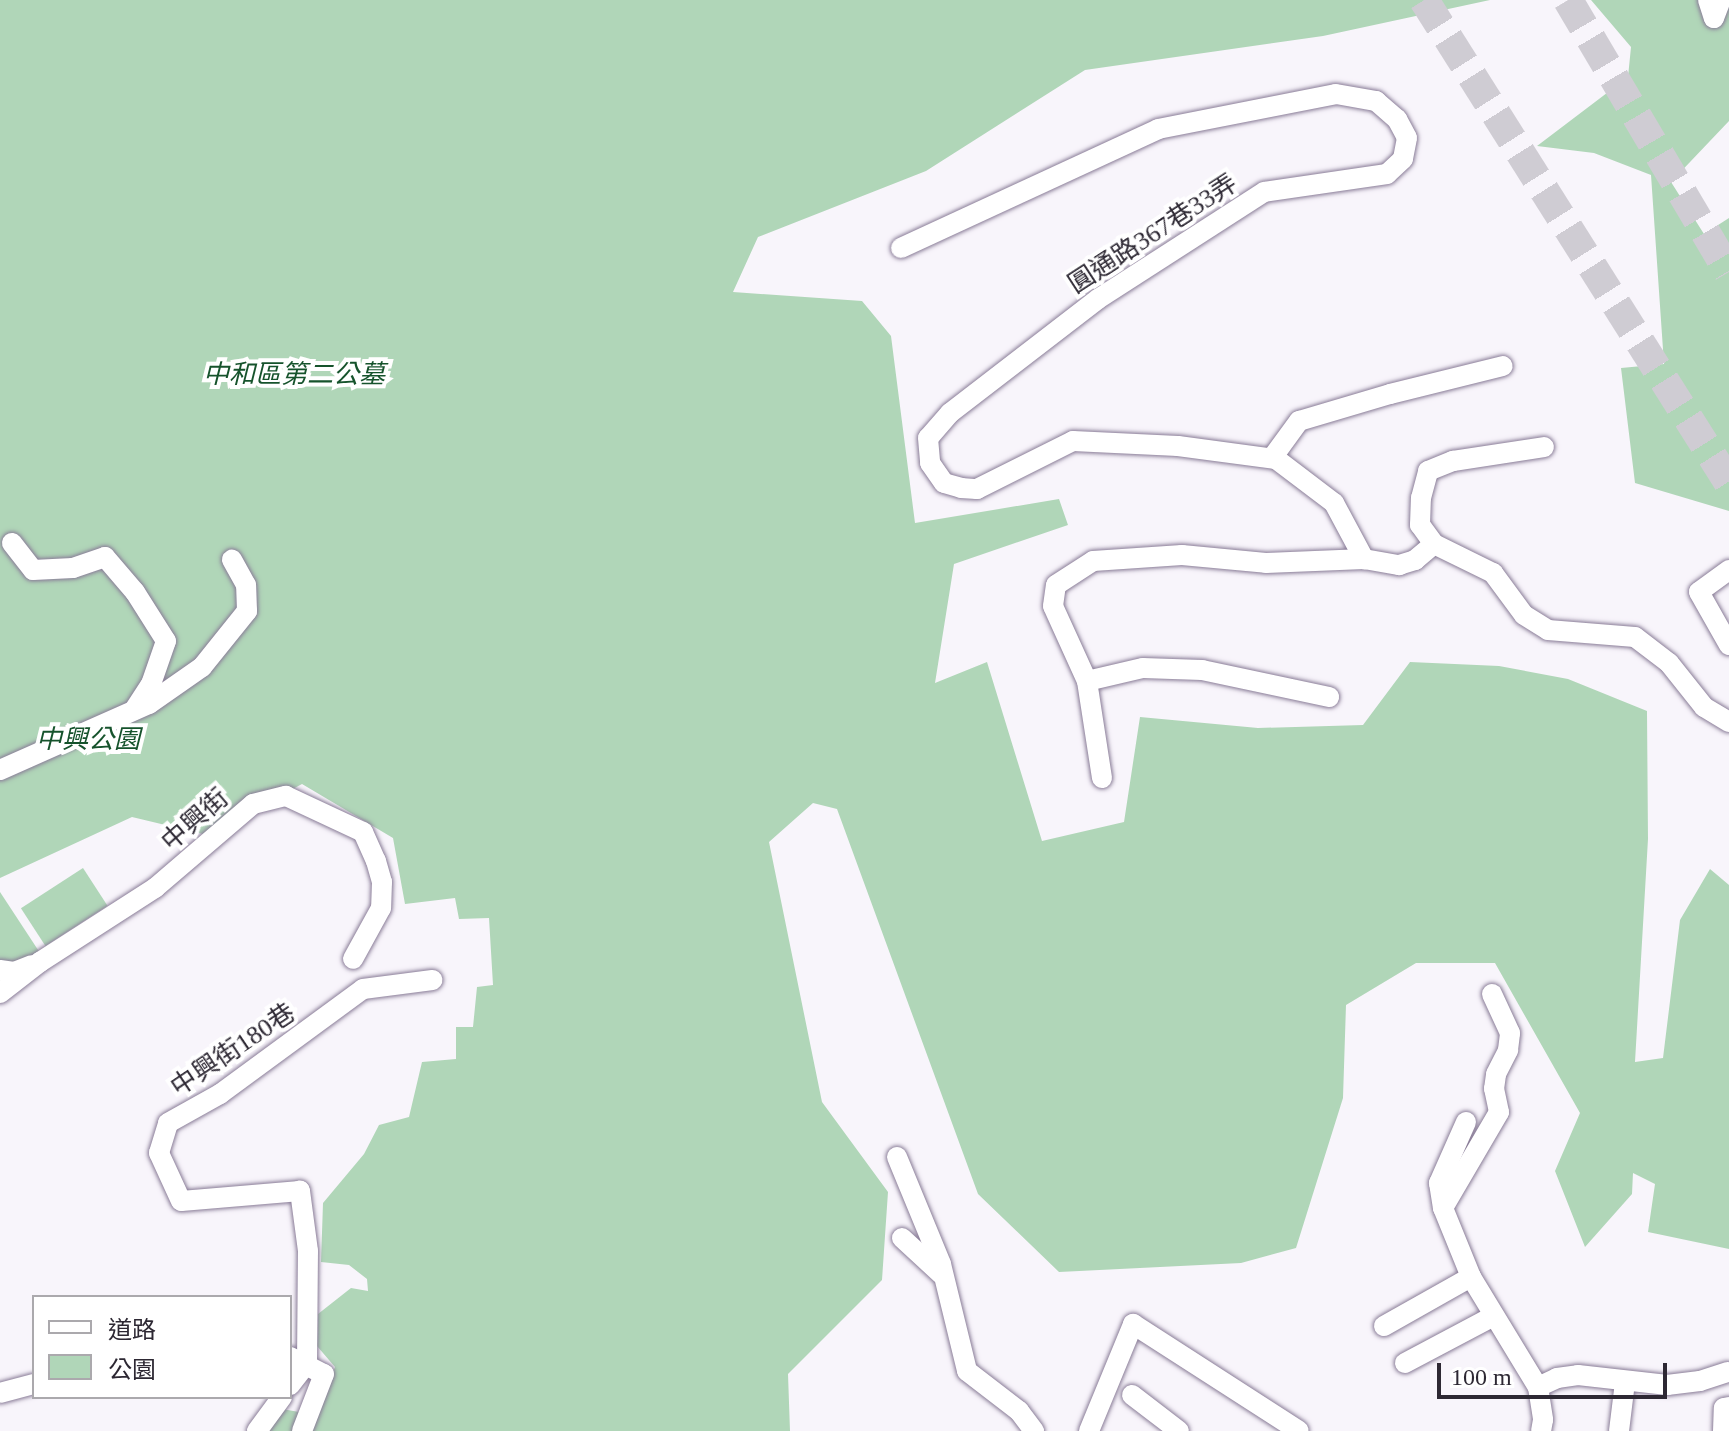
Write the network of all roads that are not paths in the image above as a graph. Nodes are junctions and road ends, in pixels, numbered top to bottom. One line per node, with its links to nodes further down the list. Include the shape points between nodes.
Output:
1 (1708, 0): 2 (street, via 1714,18)
2 (1721, 0)
3 (901, 248): 6 (street, 圓通路367巷33弄, via 1158,129 1336,94 1376,101 1397,119 1407,138 1403,159 1387,174 1264,192 1098,299 950,413 928,438 930,463 944,483 977,489 1073,441)
4 (1503, 366): 6 (street, via 1299,421)
5 (1544, 447): 8 (street, via 1453,461 1428,471 1420,525)
6 (1272, 458): 9 (street, 圓通路367巷33弄, via 1334,503)
7 (12, 543): 15 (street, via 33,570 73,568 105,557 135,592 166,641 151,684)
8 (1434, 544): 9 (street, via 1399,565); 16 (street, via 1493,573 1524,615 1548,630 1635,637 1669,663 1704,707)
9 (1364, 559): 13 (street, via 1266,563 1182,555 1093,561 1056,585 1053,606)
10 (232, 560): 15 (street, via 246,585 247,611 202,667 175,689)
11 (1729, 570): 12 (street, via 1699,592)
12 (1729, 645)
13 (1087, 681): 14 (street, via 1143,668 1202,670); 18 (street)
14 (1329, 697)
15 (134, 710): 17 (street)
16 (1729, 722)
17 (0, 770)
18 (1102, 778)
19 (353, 959): 20 (street, 中興街, via 381,908 376,861 363,832 286,796 253,804 155,888)
20 (40, 962): 21 (street, via 14,972); 23 (street, 中興街)
21 (0, 970)
22 (432, 980): 33 (street, 中興街180巷, via 363,989 220,1094 168,1123 159,1153 181,1201 300,1191 308,1251)
23 (0, 993)
24 (1492, 994): 27 (street, via 1510,1033 1496,1074 1499,1112)
25 (1466, 1122): 27 (street, via 1439,1183)
26 (897, 1157): 29 (street)
27 (1443, 1208): 30 (street)
28 (902, 1238): 29 (street)
29 (943, 1271): 45 (street, via 967,1371 1019,1411)
30 (1471, 1277): 31 (street); 32 (street)
31 (1492, 1317): 34 (street); 38 (street)
32 (1384, 1326)
33 (298, 1360): 44 (street, via 324,1374)
34 (1405, 1363)
35 (1729, 1372): 36 (street, via 1667,1385)
36 (1625, 1382): 38 (street, via 1578,1375); 50 (street)
37 (32, 1385): 39 (street)
38 (1538, 1387): 49 (street)
39 (0, 1393)
40 (1132, 1395): 47 (street)
41 (281, 1399): 43 (street)
42 (1729, 1407): 51 (street, via 1724,1408)
43 (257, 1431)
44 (302, 1431)
45 (1034, 1431)
46 (1089, 1431): 48 (street, via 1133,1324)
47 (1179, 1431)
48 (1299, 1431)
49 (1541, 1431)
50 (1619, 1431)
51 (1723, 1431)

